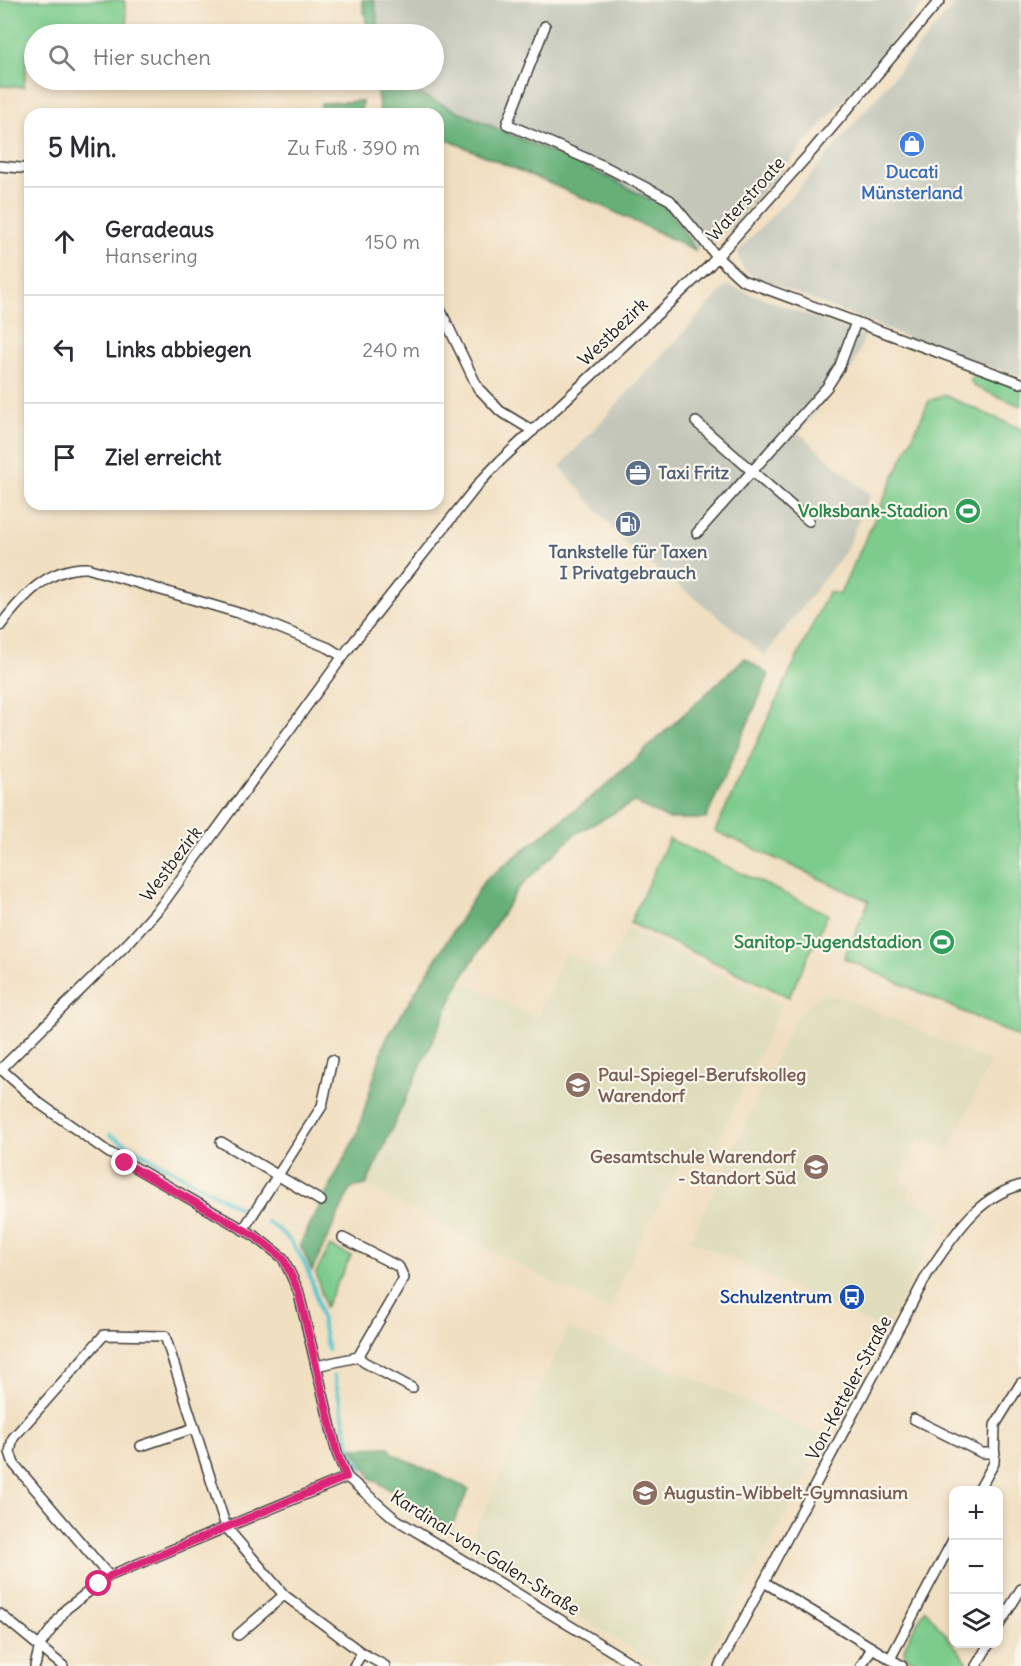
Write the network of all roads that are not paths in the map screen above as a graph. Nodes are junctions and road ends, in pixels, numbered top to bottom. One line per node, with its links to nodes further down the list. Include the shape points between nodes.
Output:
1 (940, 0): 5 (street, Waterstroate)
2 (545, 26): 5 (street, Waterstroate, via 507,124 670,200)
3 (0, 166): 4 (street)
4 (24, 168)
5 (717, 257): 7 (street, via 742,280); 10 (street, Westbezirk)
6 (444, 317): 10 (street, via 478,388 500,411)
7 (856, 322): 8 (street); 11 (street, via 835,376)
8 (1021, 384)
9 (696, 422): 11 (street)
10 (533, 431): 15 (street, Westbezirk, via 480,482)
11 (752, 472): 12 (street); 13 (street)
12 (809, 521)
13 (697, 534)
14 (0, 626): 15 (street, via 38,584 54,573 70,567 87,568 252,617)
15 (343, 657): 17 (street, Westbezirk, via 161,906)
16 (332, 1060): 19 (street, via 322,1106)
17 (0, 1069): 22 (street, Kardinal-von-Galen-Straße, via 108,1152)
18 (221, 1142): 19 (street)
19 (278, 1176): 21 (street); 22 (street)
20 (1021, 1185): 38 (street, Von-Ketteler-Straße, via 1008,1188 972,1212 928,1273)
21 (321, 1201)
22 (243, 1230): 25 (street, Kardinal-von-Galen-Straße, via 283,1258 298,1290)
23 (343, 1238): 24 (street, via 399,1267 404,1278)
24 (358, 1357): 25 (street); 27 (street)
25 (316, 1366): 33 (street, Kardinal-von-Galen-Straße)
26 (1021, 1383): 32 (street, via 995,1425)
27 (412, 1388)
28 (914, 1419): 32 (street, via 982,1453)
29 (194, 1428): 30 (street); 31 (street, via 165,1336 104,1335 13,1438); 35 (street)
30 (141, 1446)
31 (5, 1453): 37 (street)
32 (995, 1453): 34 (street)
33 (346, 1477): 35 (street); 53 (street, Kardinal-von-Galen-Straße, via 394,1518)
34 (982, 1486)
35 (226, 1527): 37 (street); 40 (street)
36 (953, 1540): 48 (street)
37 (110, 1576): 44 (street, via 66,1609)
38 (764, 1582): 45 (street); 54 (street, Von-Ketteler-Straße)
39 (1021, 1589): 42 (street)
40 (284, 1595): 43 (street); 47 (street)
41 (0, 1614): 44 (street)
42 (1003, 1620)
43 (238, 1635)
44 (40, 1645): 49 (street); 50 (street)
45 (872, 1648): 48 (street); 55 (street)
46 (987, 1648): 57 (street)
47 (362, 1653): 51 (street); 52 (street)
48 (890, 1659): 56 (street)
49 (35, 1666)
50 (63, 1666)
51 (354, 1666)
52 (385, 1666)
53 (636, 1666)
54 (719, 1666)
55 (861, 1666)
56 (902, 1666)
57 (976, 1666)

